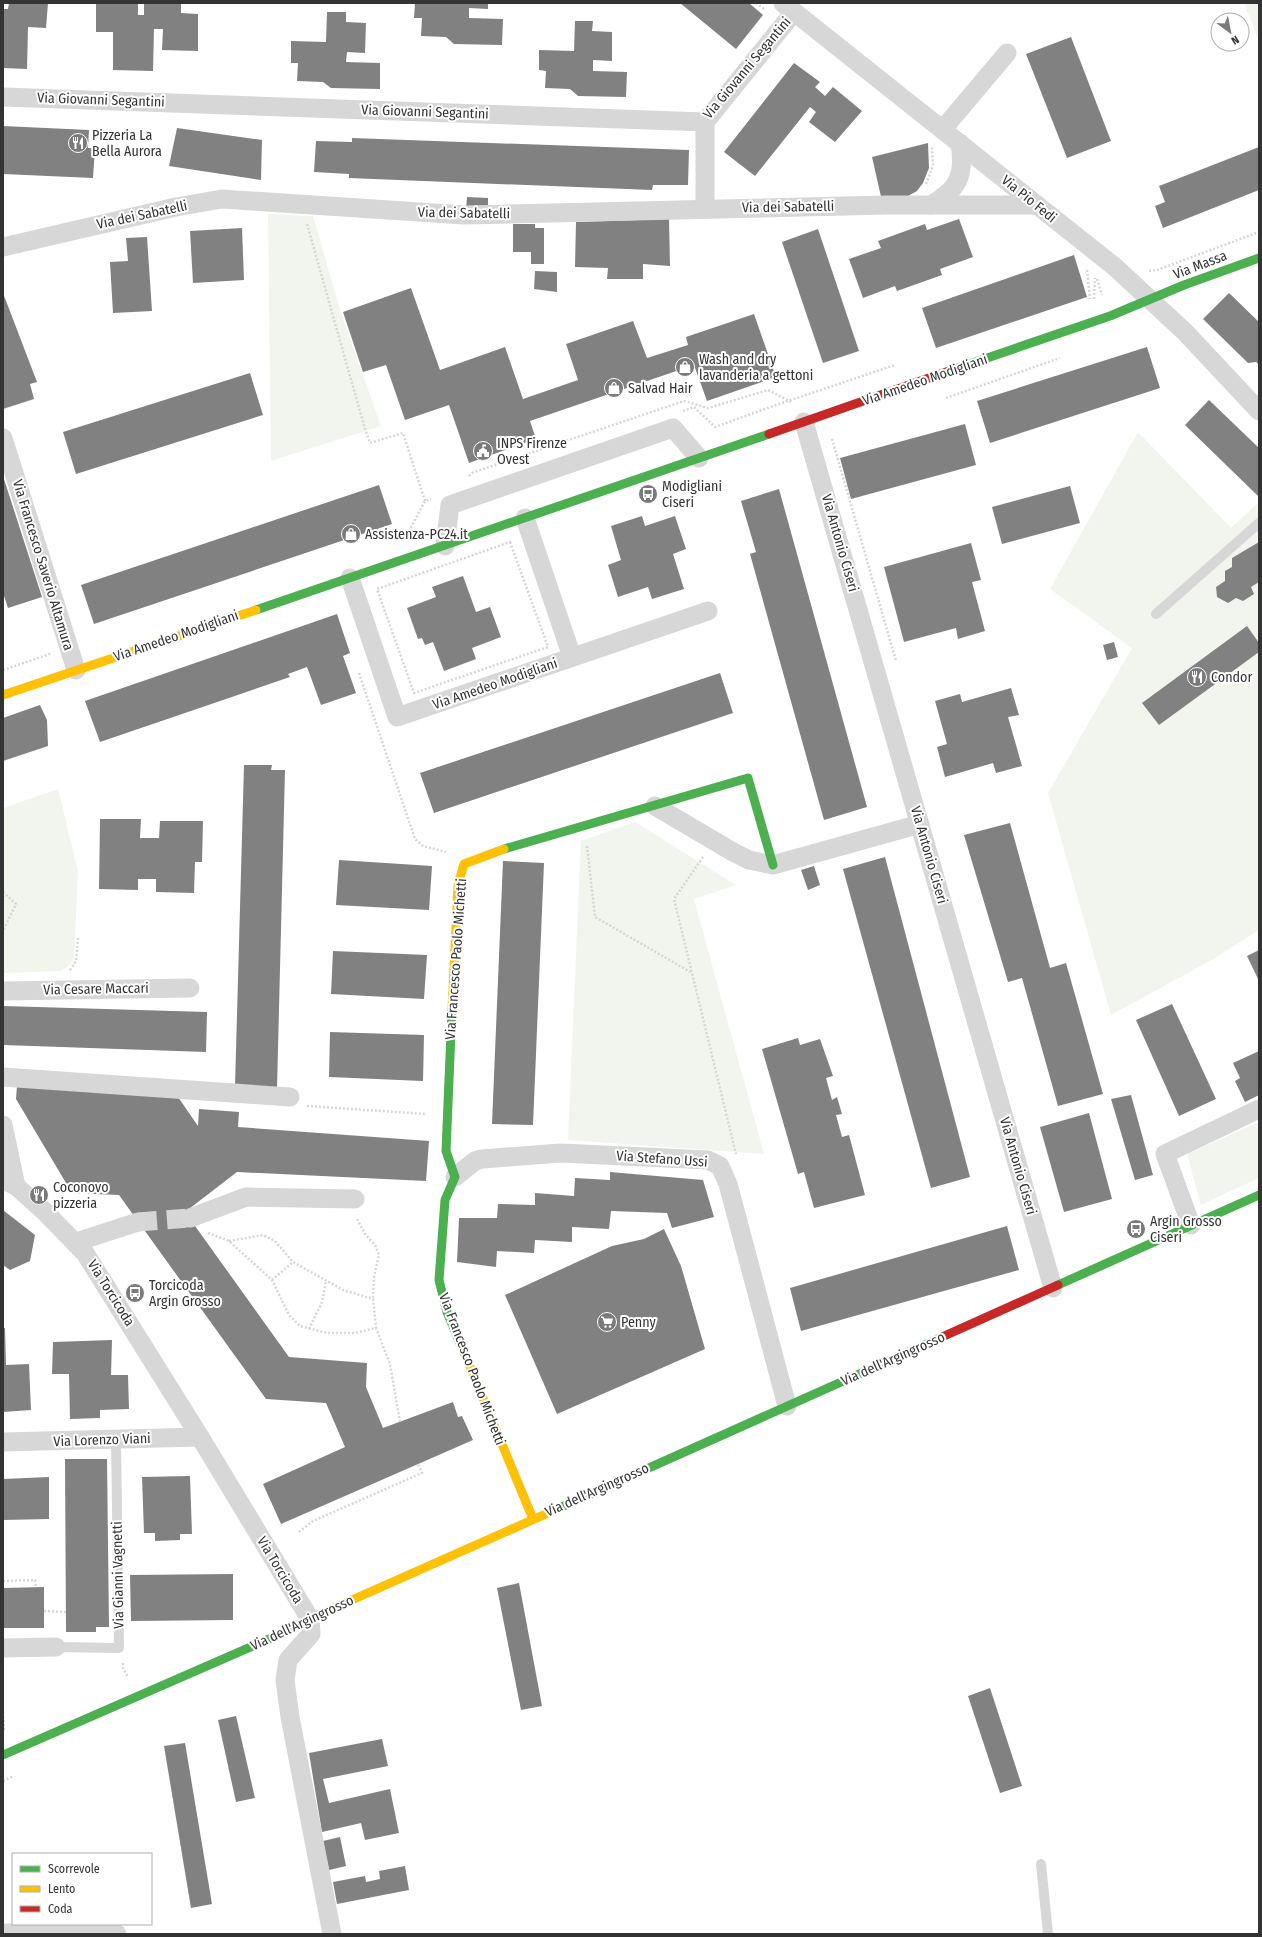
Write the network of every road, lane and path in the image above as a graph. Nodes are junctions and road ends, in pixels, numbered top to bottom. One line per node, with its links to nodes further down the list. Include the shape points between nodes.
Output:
1 (789, 7): 4 (street, Via Giovanni Segantini); 5 (street, Via Pio Fedi)
2 (1007, 53): 5 (street)
3 (3, 97): 4 (street, Via Giovanni Segantini)
4 (705, 122): 10 (street)
5 (944, 129): 6 (street, Via Pio Fedi)
6 (960, 143): 8 (street, via 962,166 959,180 943,198); 9 (street, Via Pio Fedi)
7 (302, 204): 10 (street, Via dei Sabatelli, via 464,215); 12 (street, Via dei Sabatelli, via 222,199); 29 (path, via 370,443 403,433)
8 (931, 205): 9 (street, Via dei Sabatelli); 10 (street, Via dei Sabatelli)
9 (1036, 205): 18 (street, Via Pio Fedi)
10 (705, 209)
11 (1259, 232): 15 (path, via 1157,270)
12 (3, 246)
13 (1259, 258): 18 (street, Via Massa)
14 (1086, 266): 19 (path, via 1090,300)
15 (1144, 269)
16 (1096, 276): 17 (path)
17 (1103, 296)
18 (1151, 299): 23 (street, Via Pio Fedi); 25 (street, Via Amedeo Modigliani, via 1110,316)
19 (1083, 303)
20 (1067, 356): 22 (path)
21 (901, 363): 24 (path, via 716,427 694,407)
22 (942, 399)
23 (1259, 411)
24 (679, 412)
25 (804, 422): 28 (street, Via Amedeo Modigliani); 45 (street, Via Antonio Ciseri)
26 (831, 436): 39 (path)
27 (3, 438): 41 (street, Via Francesco Saverio Altamura)
28 (699, 458): 30 (street, Via Amedeo Modigliani); 33 (street, via 673,428 464,500 450,505)
29 (425, 501)
30 (525, 518): 33 (street, Via Amedeo Modigliani); 38 (street, Via Amedeo Modigliani)
31 (1259, 523): 36 (lane)
32 (510, 542): 32 (path, via 548,647 414,693 377,589)
33 (445, 546): 34 (street, Via Amedeo Modigliani)
34 (350, 578): 38 (street, Via Amedeo Modigliani, via 397,717); 41 (street, Via Amedeo Modigliani)
35 (708, 611): 38 (street, Via Amedeo Modigliani)
36 (1156, 614)
37 (52, 653): 40 (path)
38 (572, 657)
39 (896, 664)
40 (3, 670)
41 (76, 670): 43 (street, Via Amedeo Modigliani)
42 (358, 670): 48 (path, via 415,839 423,846)
43 (3, 695)
44 (655, 806): 46 (street, Via Francesco Paolo Michetti); 47 (street); 49 (street, Via Francesco Paolo Michetti, via 748,778)
45 (920, 824): 49 (street); 72 (street, Via Antonio Ciseri)
46 (584, 826): 52 (path, via 595,917); 60 (street, Via Francesco Paolo Michetti, via 464,864 458,885 446,1152)
47 (715, 841): 49 (street, via 749,860); 52 (path, via 674,898)
48 (448, 853)
49 (773, 865)
50 (3, 892): 51 (path, via 16,904)
51 (3, 931)
52 (692, 973): 59 (path, via 736,1152 734,1163)
53 (190, 988): 54 (street, Via Cesare Maccari)
54 (3, 991)
55 (3, 1077): 56 (street)
56 (290, 1097)
57 (1259, 1109): 66 (street, via 1165,1154)
58 (3, 1125): 61 (street)
59 (723, 1171): 60 (street, Via Stefano Ussi, via 720,1166 708,1160 561,1153 482,1159); 76 (street, Via Stefano Ussi)
60 (455, 1177): 82 (street, Via Francesco Paolo Michetti, via 447,1193 444,1208 439,1280 441,1292)
61 (9, 1183): 67 (street, Via Torcicoda)
62 (1259, 1195): 66 (street, Via dell'Argingrosso)
63 (355, 1199): 64 (street, via 246,1197); 73 (path, via 357,1219 379,1255)
64 (193, 1218): 68 (path, via 205,1231)
65 (138, 1222): 67 (street, Via Torcicoda)
66 (1192, 1225): 72 (street, Via dell'Argingrosso)
67 (76, 1242): 78 (street, Via Torcicoda, via 94,1266)
68 (229, 1242): 69 (path, via 263,1235 275,1240); 70 (path)
69 (293, 1262): 70 (path); 71 (path)
70 (272, 1280): 75 (path, via 289,1315 300,1326)
71 (326, 1281): 73 (path, via 343,1290); 75 (path, via 322,1302)
72 (1053, 1288): 76 (street, Via dell'Argingrosso)
73 (373, 1299): 74 (path)
74 (376, 1328): 75 (path, via 355,1334 327,1333); 77 (path, via 390,1364)
75 (309, 1329)
76 (786, 1406): 82 (street, Via dell'Argingrosso)
77 (400, 1422)
78 (200, 1437): 79 (street, Via Lorenzo Viani); 88 (street, Via Torcicoda)
79 (116, 1440): 80 (street, Via Lorenzo Viani); 91 (lane, Via Gianni Vagnetti)
80 (3, 1442)
81 (418, 1464): 83 (path, via 422,1473 313,1521)
82 (533, 1519): 88 (street, Via dell'Argingrosso)
83 (299, 1532)
84 (3, 1581): 85 (path, via 35,1580)
85 (36, 1587)
86 (44, 1611): 87 (path)
87 (66, 1612)
88 (310, 1619): 95 (street, Via dell'Argingrosso); 99 (street, Via Torcicoda, via 310,1634 288,1660 285,1680)
89 (56, 1647): 90 (street); 91 (lane, Via Gianni Vagnetti)
90 (3, 1648)
91 (118, 1648): 92 (path)
92 (129, 1679)
93 (3, 1712): 94 (path)
94 (5, 1738)
95 (3, 1755)
96 (1041, 1864): 100 (lane)
97 (3, 1933): 98 (street)
98 (116, 1934)
99 (332, 1934)
100 (1048, 1934)

